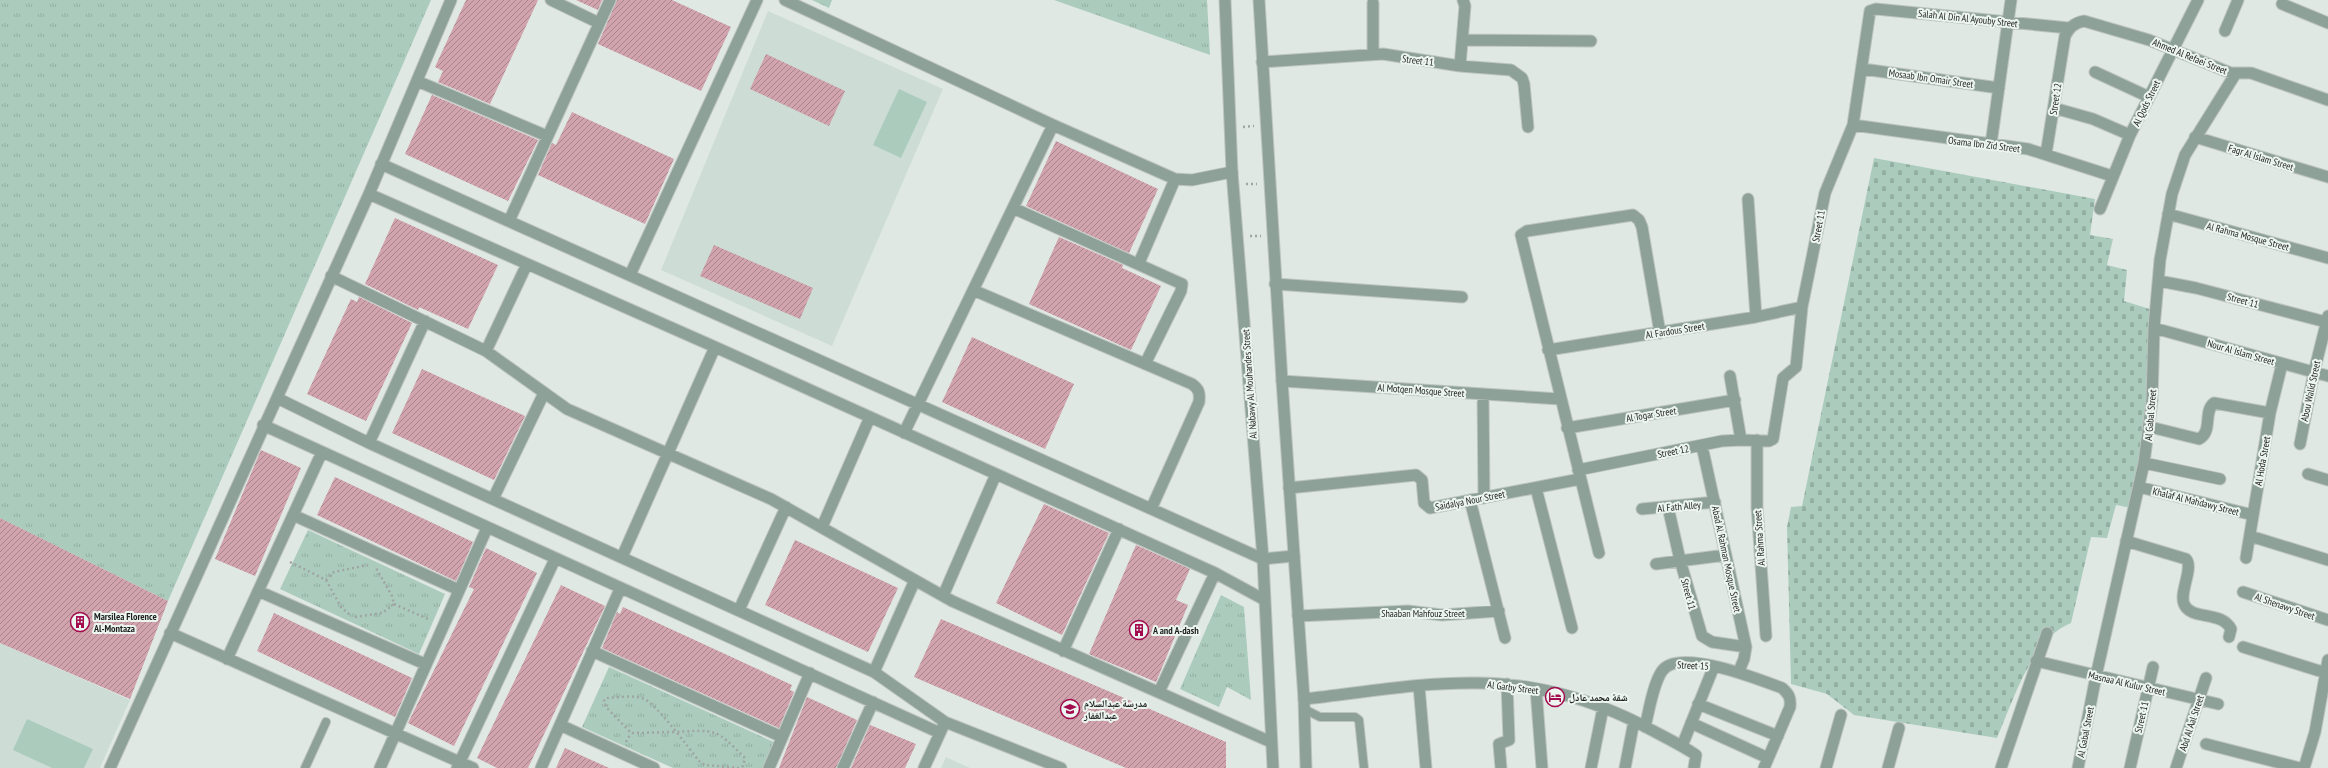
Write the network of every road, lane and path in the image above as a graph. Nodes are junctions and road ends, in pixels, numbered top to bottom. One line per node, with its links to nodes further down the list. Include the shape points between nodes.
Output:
1 (451, 0): 29 (street)
2 (551, 0): 16 (street)
3 (610, 0): 16 (street)
4 (756, 0): 62 (street)
5 (784, 0): 34 (street)
6 (1225, 0): 37 (street, Al Nabawy Al Mouhandes Street)
7 (1259, 0): 24 (street)
8 (1463, 0): 20 (street, via 1465,6)
9 (2011, 0): 15 (street)
10 (2198, 0): 22 (street, Al Qods Street)
11 (2238, 0): 19 (street)
12 (1374, 3): 23 (street)
13 (2282, 4): 17 (street)
14 (1868, 14): 15 (street, Salah Al Din Al Ayouby Street, via 1876,9); 26 (street, Street 11)
15 (2008, 22): 18 (street, Salah Al Din Al Ayouby Street); 30 (street)
16 (599, 23): 40 (street)
17 (2328, 23)
18 (2069, 28): 22 (street, Ahmed Al Refaei Street, via 2080,22 2092,22); 33 (street, Street 12, via 2065,36)
19 (2224, 31)
20 (1462, 40): 21 (street); 25 (street)
21 (1591, 41)
22 (2172, 49): 28 (street, Ahmed Al Refaei Street); 31 (street, Al Qods Street)
23 (1373, 54): 24 (street, Street 11); 25 (street, Street 11)
24 (1262, 62): 36 (street)
25 (1460, 66): 38 (street, Street 11, via 1517,73 1524,84)
26 (1863, 69): 30 (street, Mosaab Ibn Omair Street); 35 (street, Street 11)
27 (2095, 72): 31 (street)
28 (2236, 73): 32 (street, Ahmed Al Refaei Street, via 2251,73); 41 (street, Al Gabal Street)
29 (417, 81): 40 (street); 44 (street)
30 (1999, 88): 42 (street)
31 (2149, 97): 39 (street, Al Qods Street)
32 (2328, 100)
33 (2054, 108): 39 (street, via 2093,118); 43 (street, Street 12)
34 (1053, 125): 48 (street); 53 (street)
35 (1853, 125): 42 (street, Osama Ibn Zid Street); 68 (street, Street 11, via 1825,193)
36 (1266, 126): 37 (path); 49 (street)
37 (1230, 127): 45 (street, Al Nabawy Al Mouhandes Street)
38 (1528, 127)
39 (2130, 135): 46 (street, Al Qods Street)
40 (547, 136): 56 (street)
41 (2195, 137): 47 (street, Fagr Al Islam Street); 55 (street, Al Gabal Street, via 2177,174)
42 (1991, 144): 43 (street, Osama Ibn Zid Street)
43 (2046, 154): 46 (street, Osama Ibn Zid Street)
44 (382, 164): 51 (street); 56 (street)
45 (1232, 172): 48 (street, via 1192,180); 50 (street, Al Nabawy Al Mouhandes Street)
46 (2112, 176): 54 (street, Al Qods Street)
47 (2328, 177)
48 (1175, 179): 61 (street)
49 (1270, 184): 50 (path); 57 (street)
50 (1234, 185): 58 (street, Al Nabawy Al Mouhandes Street)
51 (369, 194): 60 (street); 63 (street)
52 (1748, 199): 69 (street)
53 (1013, 208): 61 (street); 66 (street)
54 (2100, 209)
55 (2168, 214): 59 (street, Al Rahma Mosque Street); 64 (street, Al Gabal Street)
56 (509, 221): 62 (street)
57 (1273, 236): 58 (path); 65 (street)
58 (1237, 237): 133 (street, Al Nabawy Al Mouhandes Street)
59 (2328, 258)
60 (527, 264): 74 (street); 76 (street)
61 (1139, 264): 77 (street, via 1179,281 1182,286)
62 (630, 275): 88 (street)
63 (331, 276): 71 (street); 85 (street)
64 (2159, 281): 70 (street, Street 11); 72 (street, Al Gabal Street)
65 (1275, 284): 67 (street); 82 (street)
66 (973, 290): 77 (street); 88 (street)
67 (1462, 297)
68 (1802, 307): 69 (street, Al Fardous Street); 95 (street, Street 11, via 1796,366 1783,378)
69 (1756, 317): 73 (street, Al Fardous Street)
70 (2327, 319): 79 (street, Abou Walid Street)
71 (425, 321): 76 (street); 98 (street)
72 (2154, 328): 78 (street, Nour Al Islam Street); 92 (street, Al Gabal Street)
73 (1660, 333): 75 (street, Al Fardous Street); 75 (street, via 1640,220 1633,215 1625,215 1527,231 1521,235)
74 (715, 347): 90 (street); 102 (street)
75 (1548, 350): 86 (street)
76 (486, 351): 83 (street)
77 (1145, 364): 118 (street, via 1192,384 1198,388 1200,394)
78 (2282, 364): 79 (street, Nour Al Islam Street); 89 (street, Al Hoda Street)
79 (2314, 372): 81 (street, Nour Al Islam Street); 99 (street, Abou Walid Street)
80 (1730, 376): 87 (street)
81 (2328, 376)
82 (1282, 381): 84 (street, Al Motqen Mosque Street); 110 (street)
83 (544, 394): 102 (street, via 567,409); 113 (street)
84 (1483, 394): 86 (street, Al Motqen Mosque Street); 112 (street)
85 (277, 398): 91 (street); 98 (street)
86 (1560, 399): 93 (street)
87 (1735, 400): 93 (street, Al Togar Street); 96 (street)
88 (917, 405): 94 (street); 118 (street)
89 (2270, 413): 92 (street, via 2214,403 2210,408 2206,433 2199,439); 121 (street, Al Hoda Street)
90 (870, 417): 94 (street); 122 (street)
91 (263, 425): 101 (street); 154 (street)
92 (2150, 427): 103 (street, Al Gabal Street)
93 (1567, 428): 106 (street)
94 (904, 432): 104 (street)
95 (1772, 439): 97 (street, Street 12)
96 (1741, 440): 97 (street, Street 12); 100 (street, Street 12)
97 (1757, 440): 156 (street, Al Rahma Street, via 1757,507)
98 (369, 443): 113 (street)
99 (2300, 444)
100 (1702, 446): 106 (street, Street 12); 115 (street, Abad Al Rahman Mosque Street)
101 (322, 452): 120 (street); 123 (street)
102 (668, 453): 116 (street); 130 (street)
103 (2144, 463): 107 (street); 109 (street, Al Gabal Street)
104 (996, 474): 124 (street); 145 (street)
105 (2308, 474): 108 (street)
106 (1579, 475): 111 (street, Saidalya Nour Street); 127 (street)
107 (2220, 479)
108 (2328, 480)
109 (2139, 487): 121 (street, Khalaf Al Mahdawy Street); 126 (street, Al Gabal Street)
110 (1289, 488): 114 (street, Saidalya Nour Street, via 1416,475 1422,480 1424,503 1428,508); 129 (street)
111 (1536, 488): 112 (street, Saidalya Nour Street); 153 (street)
112 (1484, 498): 114 (street, Saidalya Nour Street)
113 (493, 499): 130 (street)
114 (1470, 500): 149 (street)
115 (1715, 502): 117 (street, Al Fath Alley); 128 (street, Abad Al Rahman Mosque Street)
116 (786, 507): 122 (street); 148 (street)
117 (1668, 507): 119 (street, Al Fath Alley); 134 (street, Street 11)
118 (1152, 508): 133 (street)
119 (1642, 509)
120 (293, 515): 142 (street); 143 (street)
121 (2253, 515): 125 (street, Al Hoda Street)
122 (822, 527): 140 (street)
123 (487, 528): 132 (street); 142 (street)
124 (1119, 529): 138 (street); 162 (street)
125 (2250, 536): 131 (street, Al Hoda Street); 135 (street)
126 (2126, 541): 157 (street, via 2186,558 2188,564 2184,604 2192,612 2222,619 2231,629); 173 (street, Al Gabal Street)
127 (1598, 553)
128 (1726, 554): 134 (street); 159 (street, Abad Al Rahman Mosque Street)
129 (1294, 556): 133 (street); 150 (street)
130 (622, 557): 148 (street)
131 (2246, 558)
132 (555, 559): 141 (street); 203 (street)
133 (1263, 559): 146 (street, Al Nabawy Al Mouhandes Street)
134 (1680, 560): 137 (street); 159 (street, Street 11, via 1702,636 1712,642)
135 (2328, 560)
136 (290, 562): 139 (path)
137 (1656, 564)
138 (1215, 572): 146 (street); 179 (street)
139 (326, 580): 147 (path, via 341,607 355,617 382,613); 147 (path, via 334,572 370,565 378,571)
140 (915, 580): 145 (street); 170 (street)
141 (620, 588): 161 (street); 171 (street)
142 (459, 590): 166 (street)
143 (258, 591): 163 (street); 166 (street)
144 (2242, 592): 152 (street, Al Shenawy Street)
145 (943, 596): 162 (street)
146 (1264, 599): 199 (street, Al Nabawy Al Mouhandes Street)
147 (394, 604): 151 (path)
148 (739, 610): 170 (street)
149 (1499, 611): 150 (street, Shaaban Mahfouz Street, via 1442,615 1408,611); 158 (street)
150 (1298, 616): 182 (street)
151 (428, 619)
152 (2328, 620)
153 (1572, 628)
154 (170, 633): 163 (street); 204 (street)
155 (2047, 633): 165 (street)
156 (1766, 636)
157 (2229, 637)
158 (1505, 638)
159 (1746, 646): 169 (street, Abad Al Rahman Mosque Street)
160 (2244, 647): 172 (street)
161 (592, 651): 191 (street); 198 (street)
162 (1063, 651): 179 (street)
163 (227, 659): 195 (street)
164 (2328, 660): 172 (street)
165 (2036, 662): 173 (street, Masnaa Al Kulur Street); 225 (street)
166 (425, 664): 195 (street)
167 (1714, 666): 169 (street, Street 15); 183 (street); 192 (street, Street 15, via 1674,664 1662,670)
168 (2153, 667): 178 (street, Street 11)
169 (1739, 671): 197 (street, Street 15, via 1782,688 1788,693 1790,707)
170 (874, 672): 189 (street)
171 (810, 673): 181 (street); 198 (street)
172 (2326, 673): 230 (street, via 2315,732)
173 (2096, 676): 178 (street, Masnaa Al Kulur Street); 226 (street, Al Gabal Street)
174 (2206, 678): 180 (street, Abd Al Aal Street)
175 (1507, 684): 176 (street, Al Garby Street, via 1477,682); 177 (street, Al Garby Street); 218 (street, via 1509,740 1500,744)
176 (1419, 686): 182 (street, Al Garby Street); 217 (street)
177 (1536, 688): 185 (street, Al Garby Street); 219 (street)
178 (2148, 688): 180 (street, Masnaa Al Kulur Street); 227 (street, Street 11)
179 (1159, 692): 199 (street)
180 (2199, 699): 184 (street, Masnaa Al Kulur Street); 228 (street, Abd Al Aal Street)
181 (873, 702): 196 (street); 211 (street)
182 (1304, 704): 215 (street); 216 (lane, via 1320,717 1355,717 1359,720)
183 (1698, 704): 190 (street); 197 (street)
184 (2218, 704)
185 (1603, 708): 187 (street, Al Garby Street); 220 (street)
186 (1841, 715): 223 (street)
187 (1634, 721): 192 (street, Al Garby Street); 221 (street)
188 (326, 722): 205 (lane)
189 (945, 722): 196 (street); 213 (street)
190 (1691, 723): 201 (street); 202 (street)
191 (560, 725): 208 (street); 209 (street)
192 (1645, 727): 201 (street, Al Garby Street)
193 (1898, 728): 224 (street)
194 (674, 732): 194 (path, via 631,733 606,707 604,701 606,698 644,699); 194 (path, via 704,765 739,768 746,763 745,758 718,733 709,730)
195 (395, 733): 203 (street); 206 (street)
196 (940, 733): 212 (street)
197 (1778, 736): 202 (street)
198 (782, 737): 210 (street)
199 (1271, 742): 214 (street, Al Nabawy Al Mouhandes Street)
200 (2206, 744): 229 (street)
201 (1682, 746): 222 (street, Al Garby Street, via 1696,755)
202 (1766, 763)
203 (459, 765): 207 (street)
204 (110, 768)
205 (305, 768)
206 (380, 768)
207 (473, 768)
208 (541, 768)
209 (654, 768)
210 (769, 768)
211 (843, 768)
212 (924, 768)
213 (1060, 768)
214 (1272, 768)
215 (1306, 768)
216 (1364, 768)
217 (1426, 768)
218 (1502, 768)
219 (1542, 768)
220 (1591, 768)
221 (1625, 768)
222 (1694, 768)
223 (1826, 768)
224 (1888, 768)
225 (2001, 768)
226 (2078, 768)
227 (2130, 768)
228 (2176, 768)
229 (2300, 768)
230 (2304, 768)

